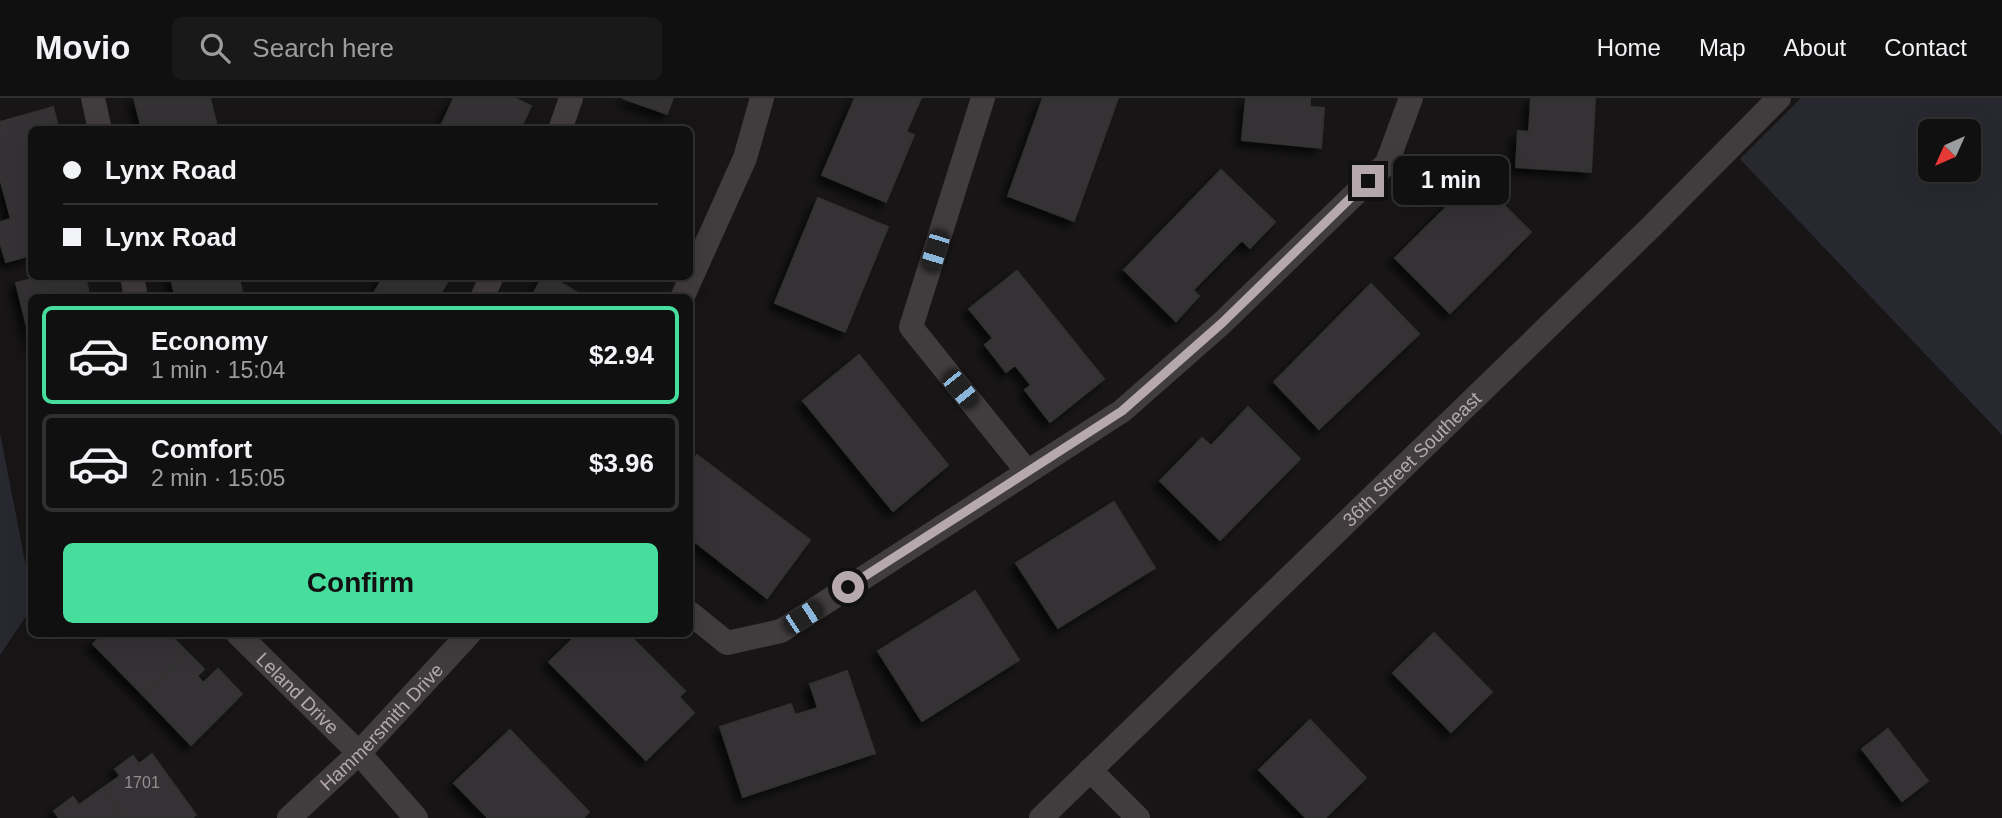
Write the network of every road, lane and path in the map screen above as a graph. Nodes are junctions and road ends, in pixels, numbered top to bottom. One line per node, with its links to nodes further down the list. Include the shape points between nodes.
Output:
1 (93, 98): 7 (street)
2 (571, 98): 8 (street)
3 (762, 98): 9 (street, via 745,158)
4 (983, 98): 10 (street, via 911,327)
5 (1411, 98): 10 (street, via 1387,163 1222,323 1122,411)
6 (1779, 98): 15 (street, 36th Street Southeast)
7 (99, 126)
8 (561, 126)
9 (693, 274)
10 (1026, 470): 11 (street, via 781,631 727,643)
11 (693, 615)
12 (241, 637): 14 (street, Leland Drive)
13 (466, 637): 14 (street, Hammersmith Drive)
14 (359, 753): 16 (street, Hammersmith Drive); 17 (street, Leland Drive)
15 (1090, 770): 18 (street, 36th Street Southeast); 19 (street)
16 (289, 818)
17 (416, 818)
18 (1041, 818)
19 (1138, 818)

